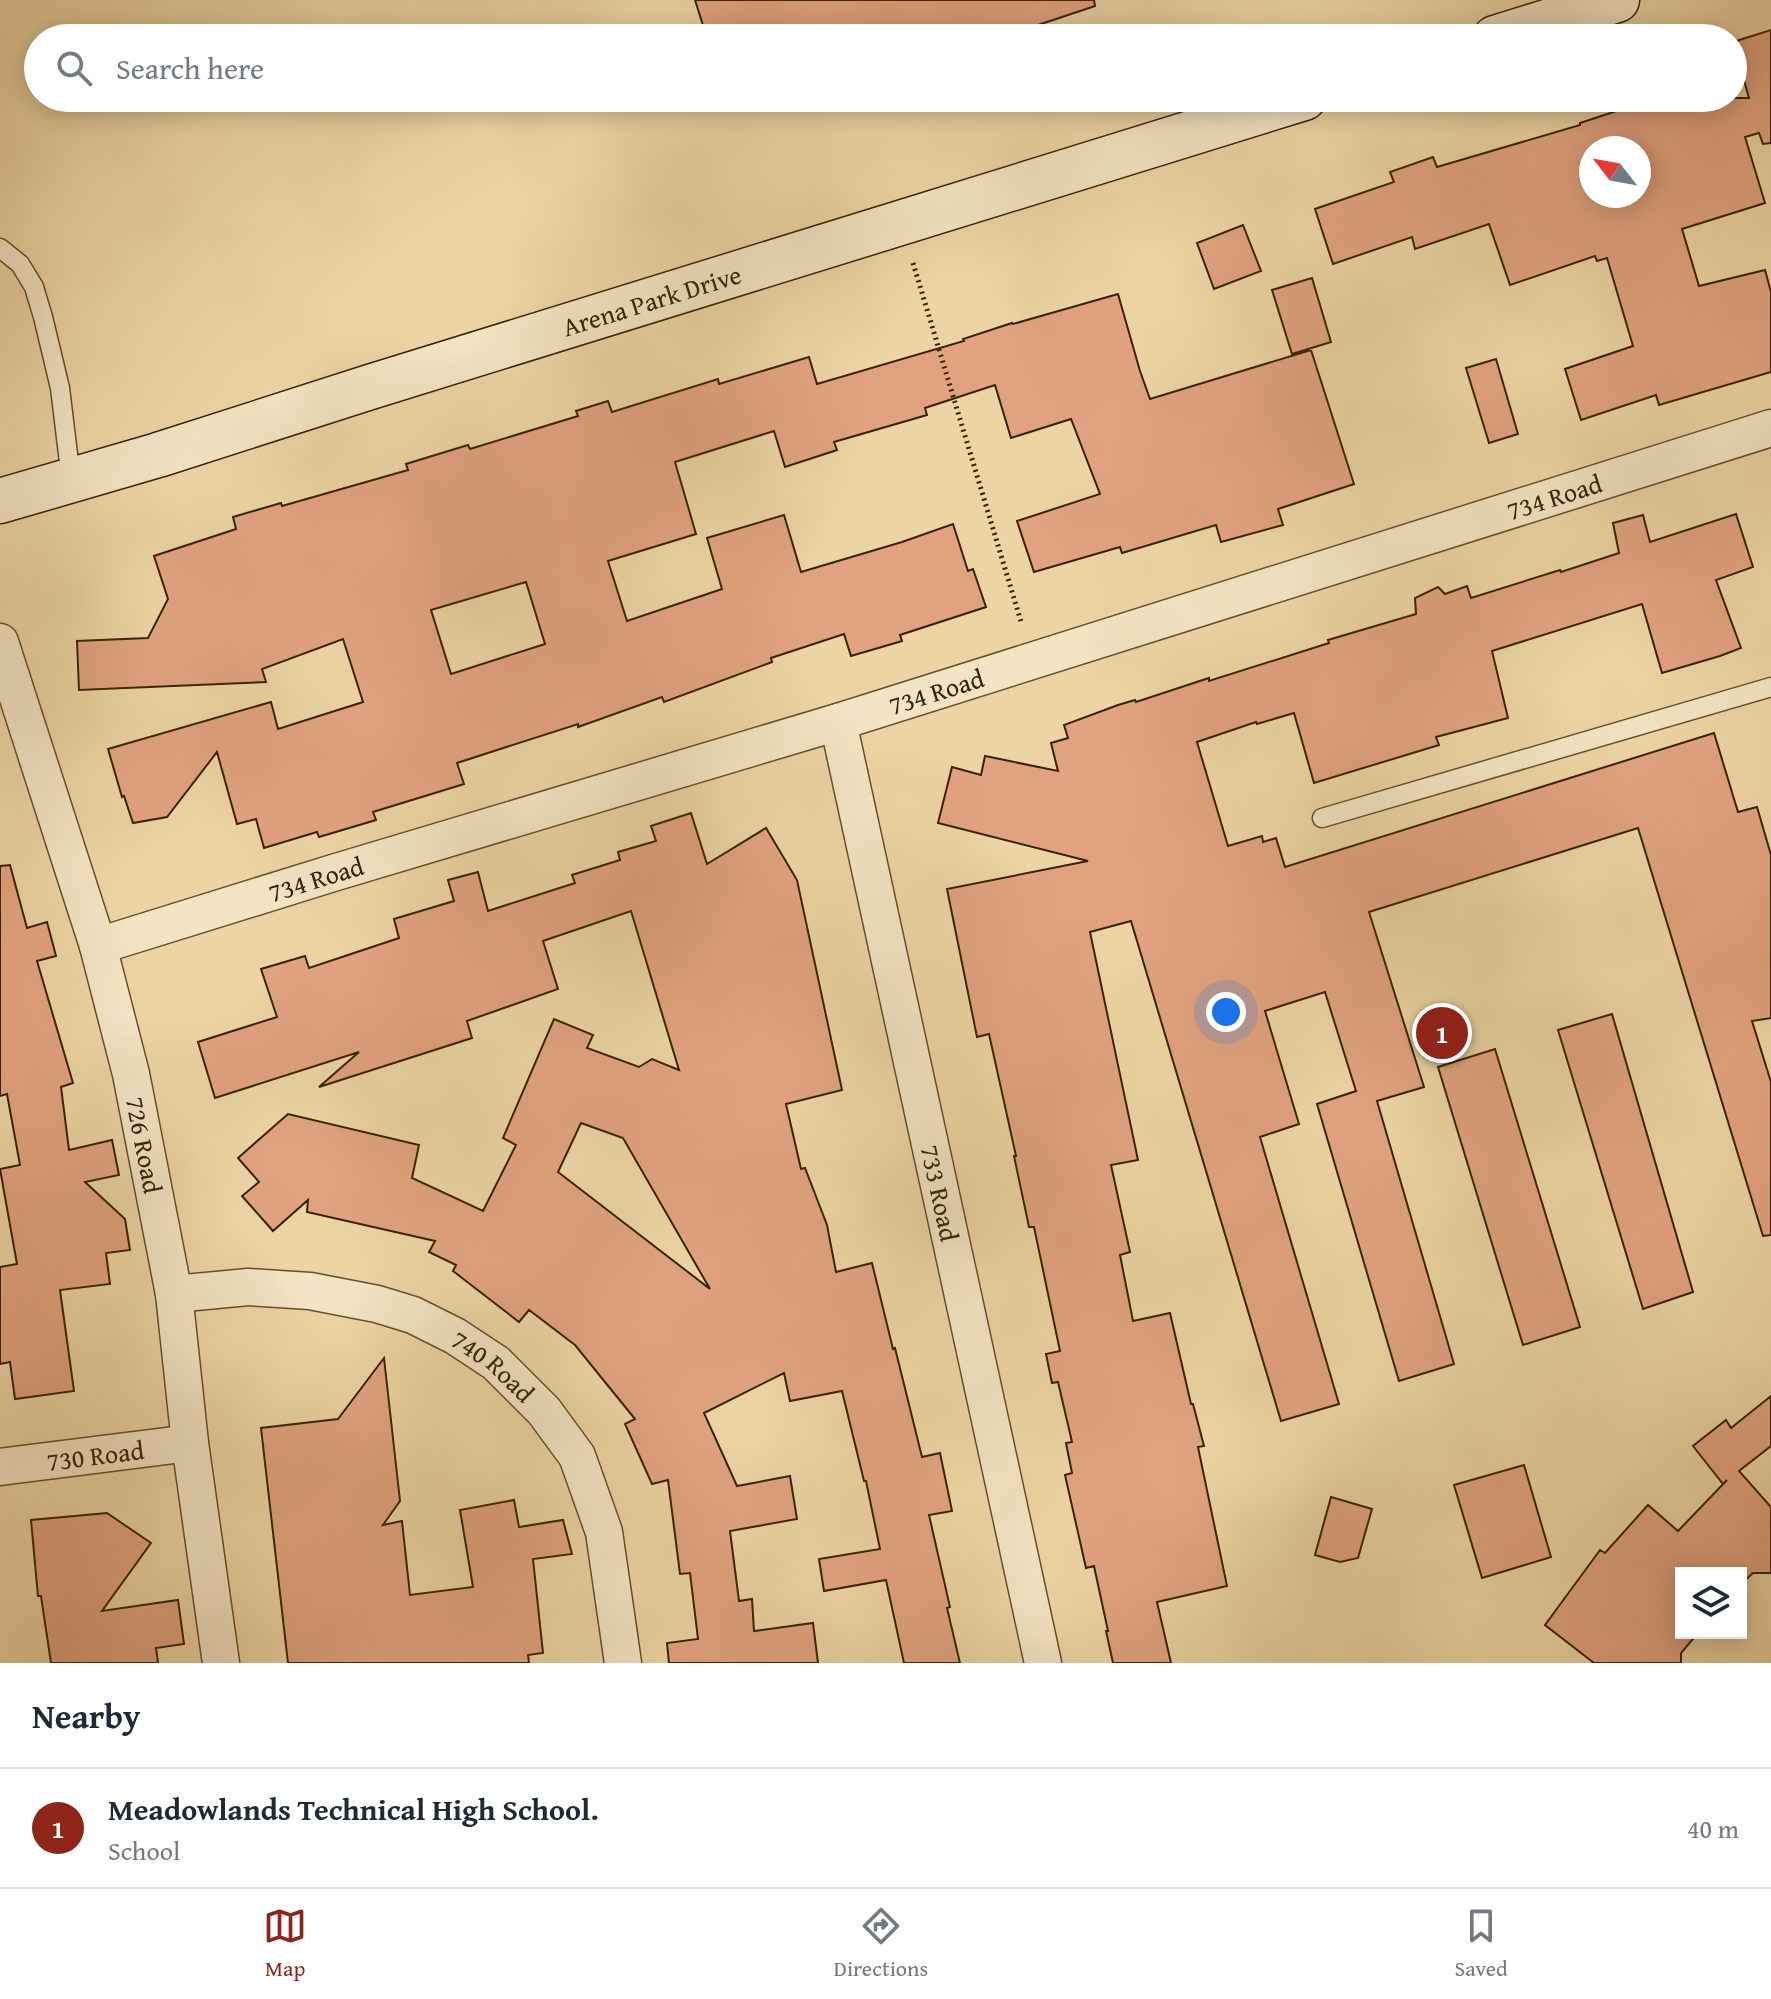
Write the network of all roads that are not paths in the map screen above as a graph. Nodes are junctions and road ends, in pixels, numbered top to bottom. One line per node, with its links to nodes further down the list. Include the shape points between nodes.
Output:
1 (1617, 0): 2 (street)
2 (1540, 24)
3 (1259, 112): 6 (street, Arena Park Drive)
4 (0, 248): 6 (lane, via 20,264 34,287 60,388)
5 (1771, 428): 10 (street, 734 Road)
6 (71, 479): 7 (street, Arena Park Drive)
7 (0, 501)
8 (0, 642): 12 (street, 726 Road)
9 (1771, 687): 11 (lane)
10 (838, 722): 12 (street, 734 Road); 18 (street, 733 Road)
11 (1322, 818)
12 (98, 946): 13 (street, 726 Road, via 131,1074)
13 (174, 1294): 14 (street, 726 Road); 17 (street, 740 Road, via 248,1287 310,1291 377,1304 413,1315 496,1363 544,1411 577,1456 604,1532)
14 (190, 1443): 15 (street, 730 Road); 16 (street, 726 Road)
15 (0, 1467)
16 (221, 1663)
17 (623, 1663)
18 (1043, 1663)

